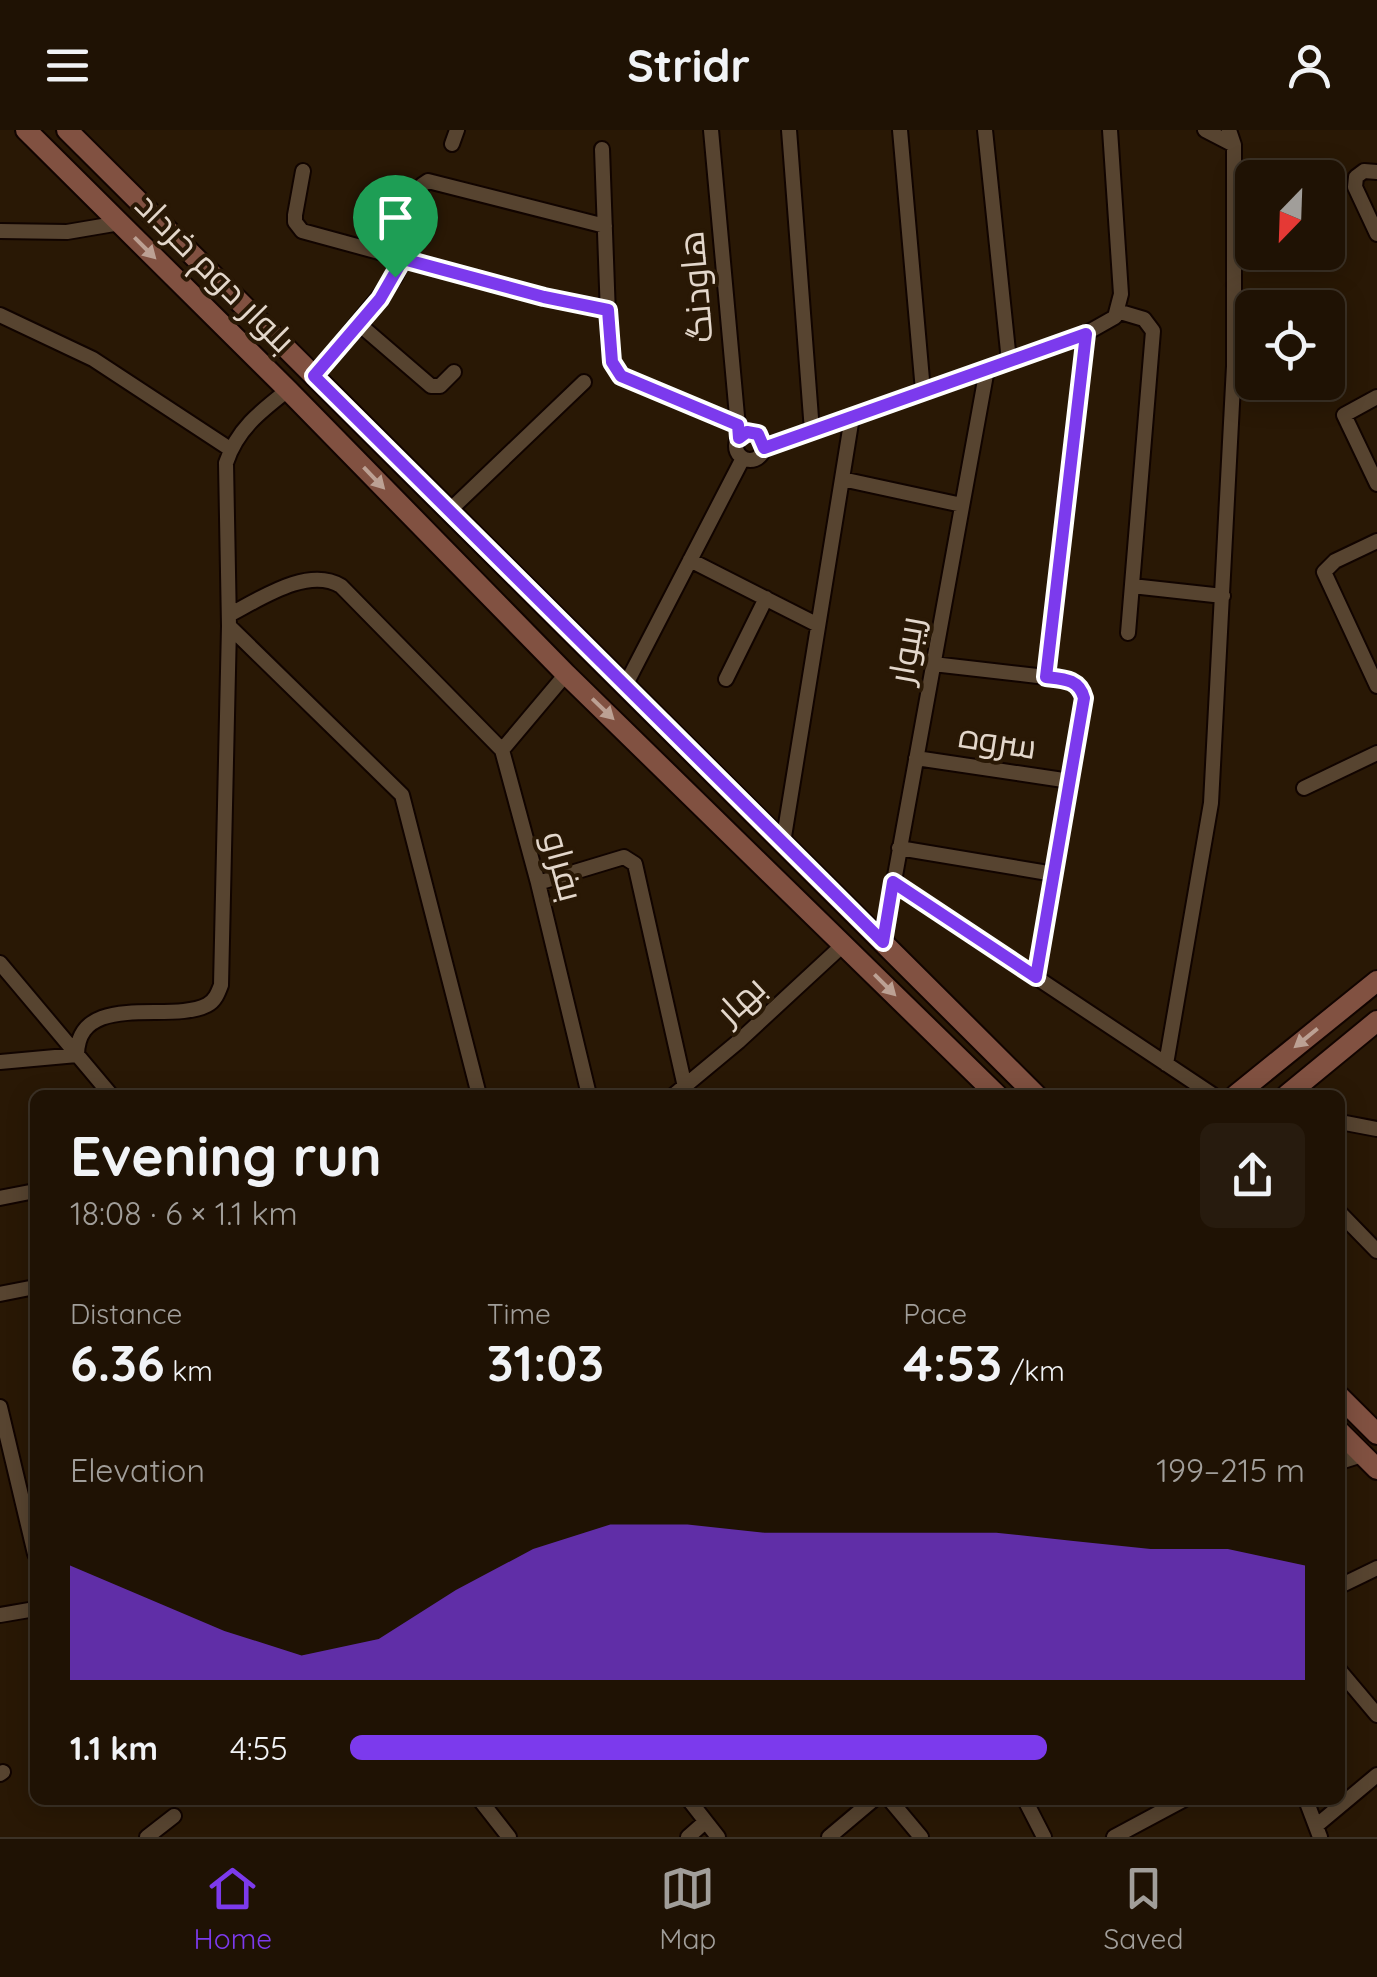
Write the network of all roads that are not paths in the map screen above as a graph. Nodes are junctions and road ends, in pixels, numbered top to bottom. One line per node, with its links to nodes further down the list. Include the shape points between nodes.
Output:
1 (26, 130): 14 (street, بلوار دوم خرداد)
2 (67, 130): 27 (street, بلوار دوم خرداد)
3 (711, 130): 34 (street, هاودنگ)
4 (789, 130): 33 (street)
5 (900, 130): 30 (street)
6 (985, 130): 24 (street)
7 (1110, 130): 20 (street)
8 (1205, 130): 10 (street)
9 (1229, 130): 10 (street)
10 (1234, 146): 45 (street)
11 (602, 149): 15 (street)
12 (303, 171): 18 (street, via 294,215 302,230)
13 (1377, 172): 17 (street, via 1364,171 1355,187)
14 (120, 223): 16 (street, via 67,232); 29 (street, بلوار دوم خرداد, one-way to 29)
15 (605, 226): 18 (street, via 428,180); 19 (street)
16 (0, 231)
17 (1377, 234)
18 (403, 259): 19 (street); 22 (street)
19 (608, 310): 34 (street, via 612,362 621,376)
20 (1117, 311): 23 (street); 44 (street, via 1144,318 1153,332)
21 (0, 314): 36 (street, via 93,360)
22 (359, 324): 26 (street, via 431,386); 27 (street)
23 (1086, 334): 24 (street); 52 (street)
24 (1009, 361): 25 (street)
25 (987, 369): 30 (street); 40 (street, ریبوار)
26 (454, 372)
27 (314, 376): 41 (street, بلوار دوم خرداد)
28 (584, 382): 41 (street)
29 (288, 390): 36 (street, via 249,421); 51 (street, بلوار دوم خرداد, one-way to 51)
30 (924, 392): 32 (street)
31 (1377, 397): 39 (street, via 1344,415)
32 (852, 417): 33 (street); 38 (street)
33 (812, 431): 35 (street)
34 (738, 432): 35 (street, via 762,438); 37 (street)
35 (764, 448): 37 (street, via 759,457)
36 (230, 450): 47 (street)
37 (743, 458): 43 (street)
38 (842, 479): 40 (street); 48 (street)
39 (1377, 484)
40 (962, 505): 50 (street, ریبوار)
41 (449, 511): 54 (street, بلوار دوم خرداد)
42 (1377, 541): 55 (street, via 1324,572)
43 (690, 560): 46 (street); 54 (street)
44 (1132, 586): 45 (street); 49 (street)
45 (1224, 596): 74 (street, via 1211,804)
46 (766, 598): 48 (street); 53 (street)
47 (229, 620): 56 (street, via 311,580 332,580); 72 (street, via 221,986 208,1005 96,1020 78,1041); 76 (street, via 402,795)
48 (818, 626): 61 (street)
49 (1128, 632)
50 (933, 664): 52 (street); 58 (street, ریبوار)
51 (566, 674): 56 (street); 67 (street, بلوار دوم خرداد, one-way to 67)
52 (1046, 677): 59 (street, via 1075,682 1084,698)
53 (726, 679)
54 (625, 686): 61 (street, بلوار دوم خرداد)
55 (1377, 686)
56 (502, 750): 65 (street, بفراو)
57 (1377, 752): 60 (street)
58 (916, 758): 59 (street, سروه); 62 (street, ریبوار)
59 (1070, 781): 63 (street)
60 (1304, 788)
61 (783, 843): 66 (street, بلوار دوم خرداد)
62 (900, 848): 63 (street); 64 (street, ریبوار)
63 (1054, 874): 69 (street)
64 (893, 882): 66 (street, ریبوار); 69 (street)
65 (538, 883): 77 (street, بفراو); 78 (street, via 624,856 635,864)
66 (883, 942): 81 (street, بلوار دوم خرداد)
67 (844, 944): 79 (street, بهار); 80 (street, بلوار دوم خرداد, one-way to 80)
68 (0, 963): 72 (street)
69 (1036, 977): 74 (street)
70 (1377, 981): 83 (street, one-way to 83)
71 (1377, 1021): 84 (street)
72 (77, 1055): 73 (street); 75 (street)
73 (0, 1062)
74 (1166, 1064): 82 (street)
75 (107, 1090)
76 (478, 1090)
77 (589, 1090)
78 (680, 1090)
79 (681, 1090)
80 (992, 1090)
81 (1031, 1090)
82 (1205, 1090)
83 (1242, 1090)
84 (1293, 1090)
85 (1345, 1123): 86 (street)
86 (1377, 1129)
87 (30, 1192): 88 (street)
88 (0, 1198)
89 (1345, 1218): 90 (street)
90 (1377, 1252)
91 (30, 1288): 92 (street)
92 (0, 1294)
93 (1345, 1402): 95 (street)
94 (0, 1407): 98 (street)
95 (1377, 1434)
96 (1345, 1437): 97 (street)
97 (1370, 1462)
98 (30, 1533)
99 (1377, 1568): 100 (street)
100 (1345, 1584)
101 (30, 1610): 102 (street)
102 (0, 1616)
103 (1345, 1678): 104 (street)
104 (1377, 1714)
105 (1377, 1775): 115 (street)
106 (484, 1805): 117 (street)
107 (693, 1805): 114 (street)
108 (867, 1805): 120 (street)
109 (894, 1805): 121 (street)
110 (1027, 1805): 122 (street)
111 (1174, 1805): 123 (street)
112 (1308, 1805): 115 (street)
113 (174, 1816): 116 (street)
114 (706, 1822): 118 (street); 119 (street)
115 (1318, 1832)
116 (147, 1837)
117 (509, 1837)
118 (688, 1837)
119 (718, 1837)
120 (829, 1837)
121 (921, 1837)
122 (1044, 1837)
123 (1114, 1837)

